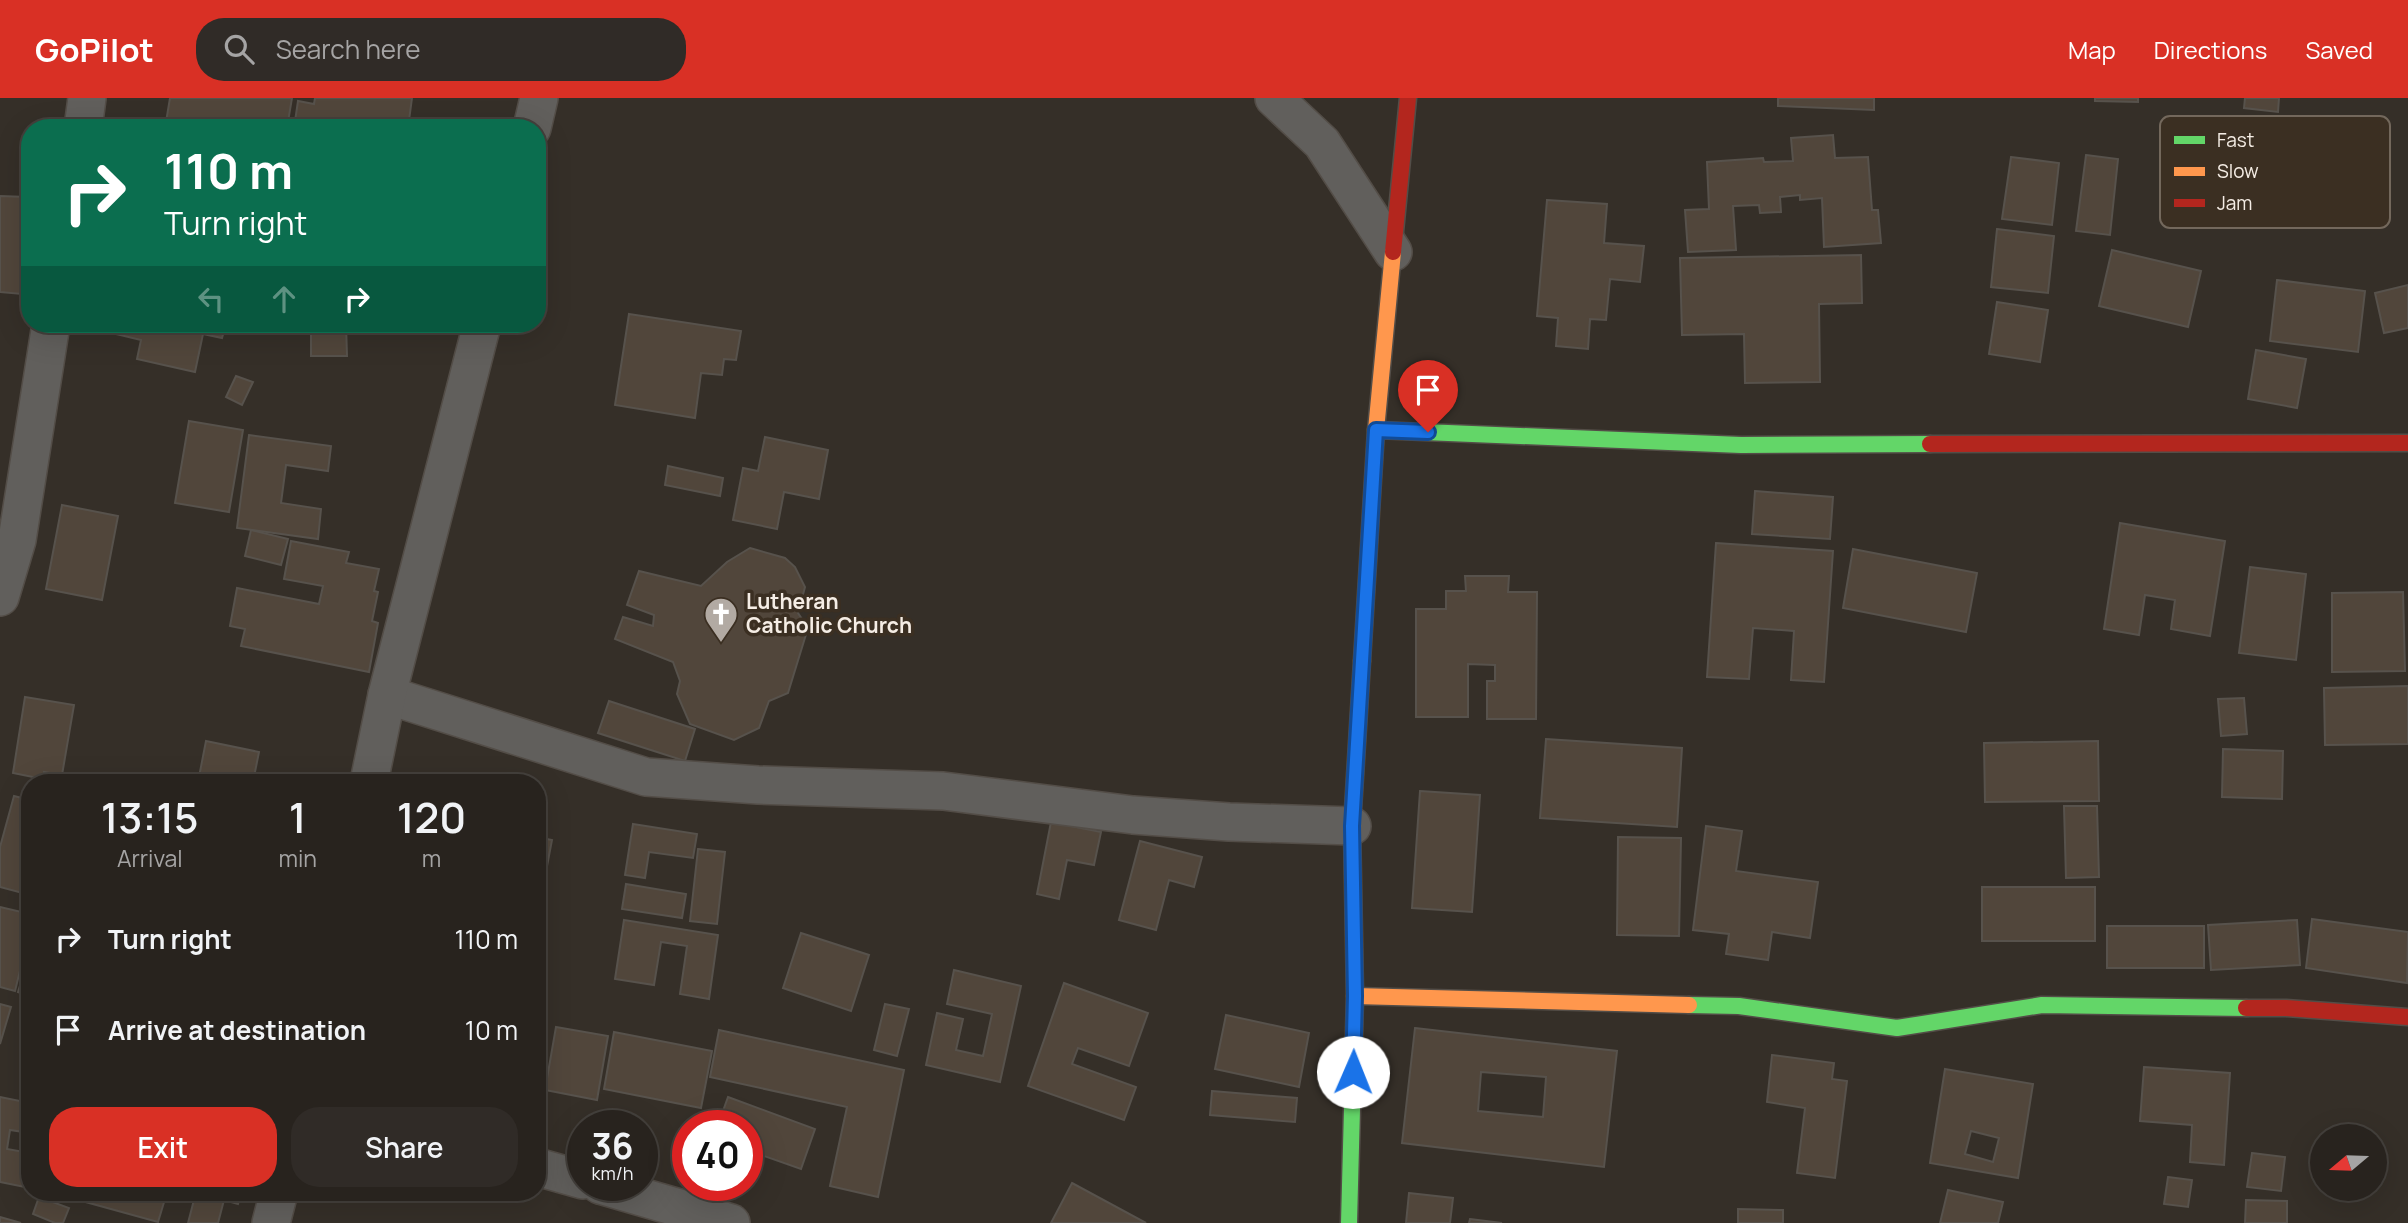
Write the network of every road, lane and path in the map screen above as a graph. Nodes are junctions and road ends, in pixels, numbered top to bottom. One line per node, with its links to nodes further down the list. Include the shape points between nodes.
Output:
1 (87, 98): 5 (street)
2 (540, 98): 6 (street)
3 (1274, 98): 7 (street, via 1322,143)
4 (1408, 98): 7 (street)
5 (84, 119)
6 (534, 119)
7 (1393, 252): 10 (street)
8 (50, 333): 12 (street, via 17,540)
9 (480, 333): 13 (street)
10 (1376, 430): 11 (street, via 1741,445); 15 (street)
11 (2408, 443)
12 (0, 597)
13 (387, 695): 14 (street); 15 (street, via 646,777 943,791 1133,815)
14 (371, 774)
15 (1352, 826): 16 (street)
16 (1355, 996): 17 (street, via 1739,1006 1897,1028 2042,1006 2286,1009); 24 (street)
17 (2408, 1017)
18 (546, 1170): 19 (street)
19 (567, 1175)
20 (277, 1201): 22 (street)
21 (655, 1201): 23 (street)
22 (271, 1223)
23 (731, 1223)
24 (1349, 1223)

